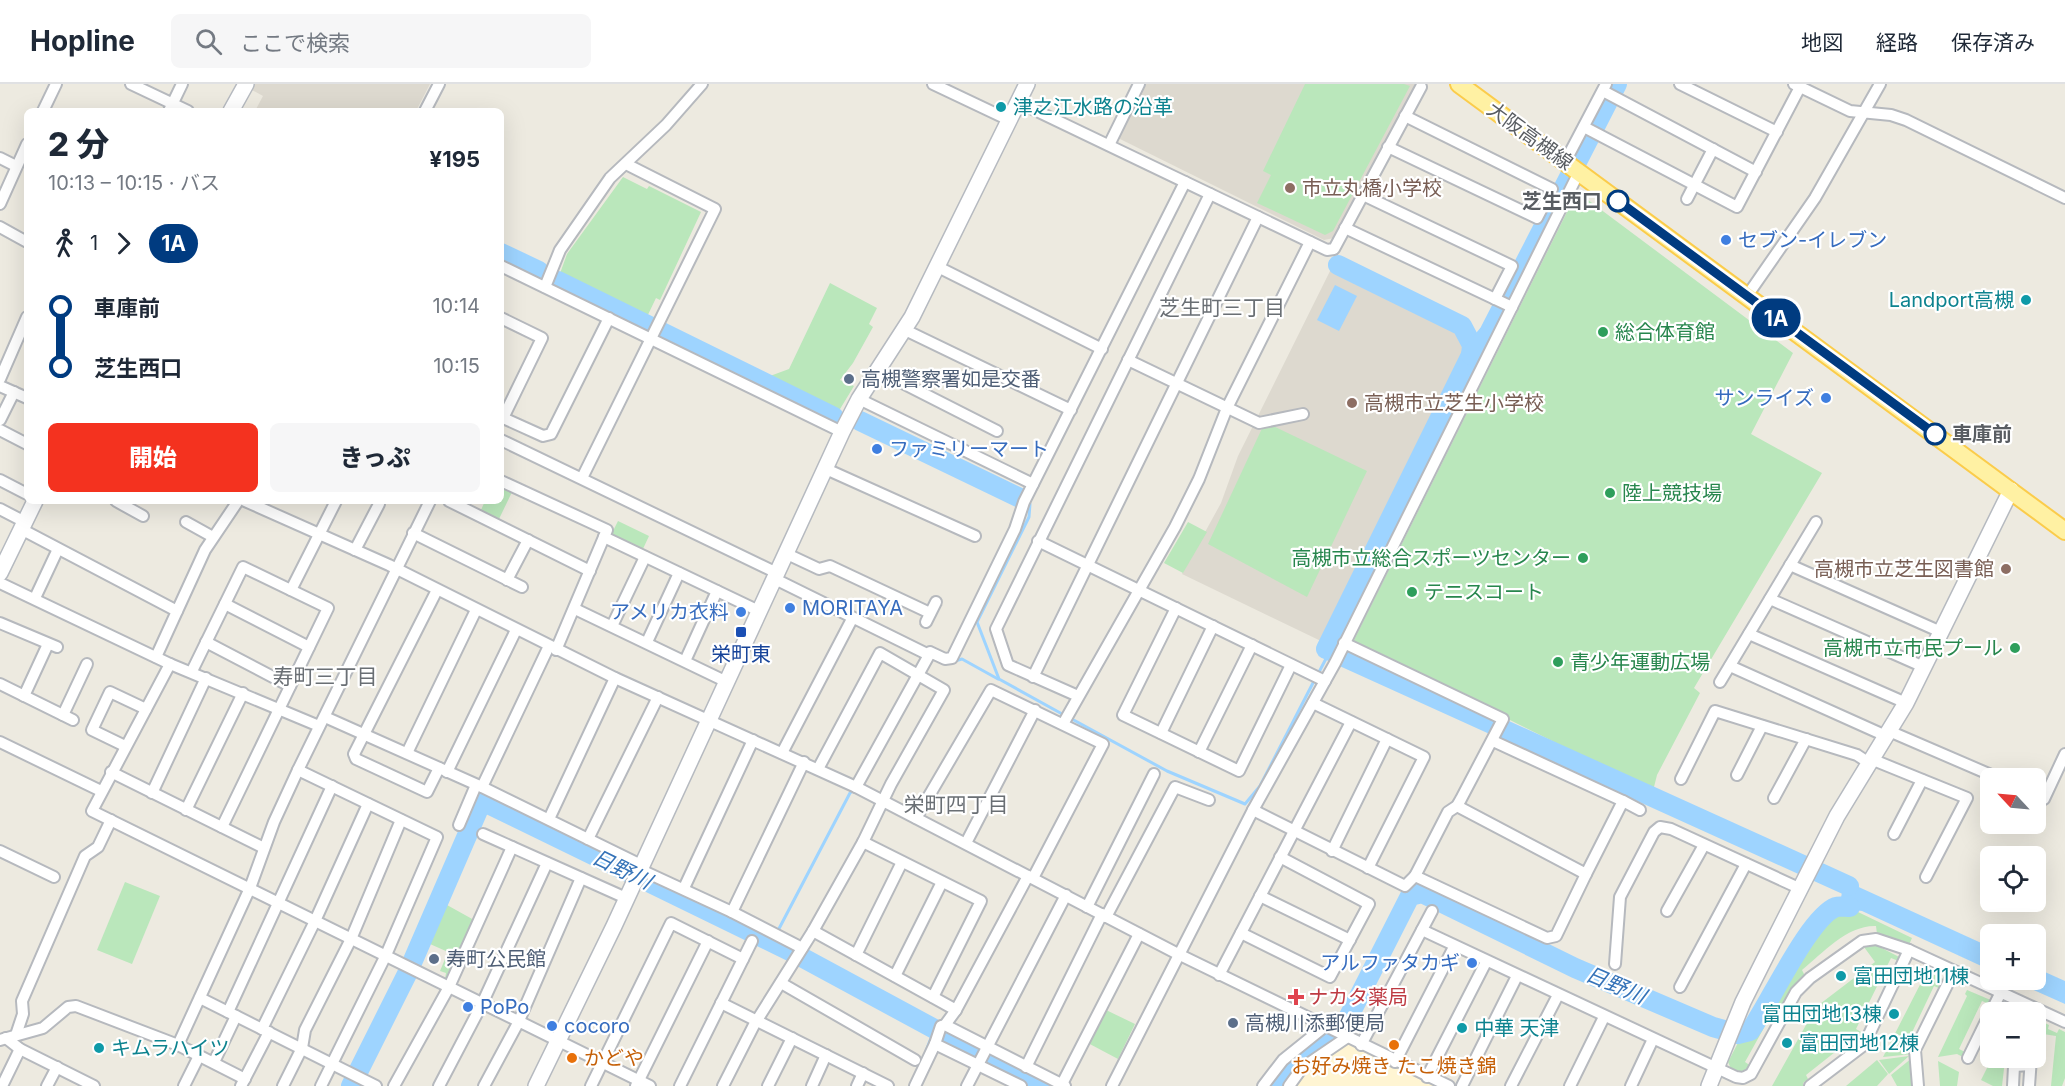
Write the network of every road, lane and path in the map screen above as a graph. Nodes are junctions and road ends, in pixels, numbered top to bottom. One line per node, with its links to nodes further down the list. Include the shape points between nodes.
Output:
1 (56, 84): 18 (street)
2 (131, 84): 17 (street)
3 (182, 84): 17 (street)
4 (246, 84): 19 (street)
5 (439, 84): 20 (street)
6 (702, 84): 32 (street)
7 (933, 84): 23 (street)
8 (1027, 84): 16 (street)
9 (1138, 84): 26 (street)
10 (1459, 84): 31 (main road, 大阪高槻線)
11 (1680, 84): 25 (street)
12 (1880, 84): 21 (street)
13 (1797, 86): 21 (street, via 1839,107); 25 (street)
14 (1421, 87): 22 (street)
15 (1604, 87): 24 (street); 28 (street)
16 (1018, 102): 23 (street); 26 (street)
17 (171, 107)
18 (44, 108)
19 (233, 108)
20 (427, 108)
21 (1864, 113): 41 (street, via 1906,120); 53 (street, via 1815,198)
22 (1405, 116): 27 (street); 40 (street, via 1552,189)
23 (1009, 120): 51 (street)
24 (1584, 127): 31 (street); 37 (street)
25 (1777, 132): 35 (street)
26 (1108, 145): 36 (street)
27 (1389, 147): 39 (street); 40 (street, via 1537,218)
28 (1713, 149): 35 (street); 37 (street)
29 (24, 150): 33 (street)
30 (0, 158): 33 (street)
31 (1565, 162): 34 (main road, 大阪高槻線)
32 (626, 164): 52 (street, via 610,178 560,250); 59 (street, via 715,209)
33 (16, 166): 43 (street)
34 (1579, 172): 44 (street); 53 (main road, 大阪高槻線)
35 (1756, 172): 37 (street, via 1737,207)
36 (1185, 182): 38 (street); 60 (street)
37 (1694, 184): 42 (street)
38 (1210, 194): 45 (street); 61 (street)
39 (1363, 195): 47 (street); 54 (street, via 1512,266)
40 (1547, 198): 44 (street)
41 (2065, 198)
42 (1687, 199)
43 (0, 204)
44 (1562, 206): 54 (street)
45 (1258, 217): 49 (street); 64 (street)
46 (0, 227): 48 (street)
47 (1345, 228): 49 (street, via 1334,249); 54 (street)
48 (24, 240)
49 (1310, 242): 69 (street)
50 (504, 267): 52 (street)
51 (938, 267): 58 (street); 60 (street)
52 (544, 287): 55 (street)
53 (1747, 296): 85 (main road, 大阪高槻線)
54 (1503, 303): 145 (street)
55 (609, 318): 59 (street); 73 (street, via 551,434 543,436)
56 (504, 319): 71 (street, via 542,338)
57 (24, 325): 63 (street)
58 (903, 329): 62 (street); 70 (street)
59 (654, 331): 77 (street); 81 (street)
60 (1102, 349): 70 (street)
61 (1128, 360): 64 (street); 107 (street)
62 (877, 370): 68 (street); 76 (street)
63 (0, 379)
64 (1176, 385): 69 (street); 112 (street)
65 (0, 386): 66 (street)
66 (14, 392): 67 (street); 74 (street)
67 (24, 397)
68 (859, 399): 77 (street); 84 (street)
69 (1227, 408): 72 (street, via 1259,423); 122 (street, via 1199,479)
70 (1071, 410): 84 (street)
71 (504, 414)
72 (1303, 414)
73 (504, 419)
74 (0, 420)
75 (0, 430): 79 (street)
76 (997, 431)
77 (842, 432): 80 (street)
78 (504, 441): 81 (street)
79 (24, 442)
80 (826, 469): 103 (street); 110 (street)
81 (582, 478): 118 (street)
82 (0, 480): 86 (street)
83 (504, 482): 105 (street, via 607,530)
84 (1033, 484): 148 (street, via 952,657 945,659 930,652)
85 (2011, 490): 100 (main road, 大阪高槻線); 140 (street)
86 (24, 492)
87 (34, 504): 99 (street)
88 (125, 504): 96 (street)
89 (236, 504): 104 (street)
90 (253, 504): 101 (street)
91 (334, 504): 101 (street)
92 (379, 504): 109 (street)
93 (428, 504): 102 (street)
94 (455, 504): 106 (street)
95 (0, 509): 99 (street)
96 (139, 509)
97 (186, 522): 104 (street)
98 (1816, 522): 113 (street)
99 (23, 526): 108 (street); 116 (street)
100 (2065, 531)
101 (317, 533): 109 (street); 123 (street)
102 (413, 533): 114 (street); 119 (street)
103 (975, 536)
104 (213, 537): 133 (street)
105 (604, 537): 111 (street); 115 (street)
106 (528, 540): 115 (street); 119 (street)
107 (1038, 541): 112 (street); 158 (street, via 996,629 1008,664)
108 (58, 549): 126 (street); 133 (street)
109 (355, 550): 114 (street)
110 (787, 554): 118 (street); 128 (street, via 819,569 830,566 861,586 928,618)
111 (645, 556): 117 (street); 137 (street)
112 (1088, 565): 122 (street); 158 (street)
113 (1790, 565): 127 (street); 140 (street)
114 (397, 569): 124 (street); 176 (street)
115 (590, 571): 131 (street)
116 (0, 573)
117 (679, 573): 125 (street); 143 (street)
118 (776, 576): 134 (street); 135 (street)
119 (507, 580): 121 (street)
120 (0, 583): 126 (street)
121 (522, 587)
122 (1137, 589): 130 (street); 168 (street)
123 (291, 590): 129 (street, via 243,567); 146 (street, via 328,608)
124 (437, 591): 132 (street); 182 (street)
125 (717, 591): 134 (street); 150 (street)
126 (34, 598): 149 (street)
127 (1770, 599): 141 (street); 155 (street)
128 (936, 602)
129 (225, 604): 142 (street); 146 (street)
130 (1176, 608): 138 (street); 180 (street, via 1123,715)
131 (576, 609): 137 (street); 147 (street)
132 (476, 610): 139 (street); 190 (street)
133 (177, 611): 149 (street)
134 (759, 611): 162 (street)
135 (852, 619): 148 (street); 191 (street)
136 (0, 623): 167 (street, via 52,646)
137 (612, 626): 143 (street)
138 (1213, 627): 144 (street); 180 (street)
139 (516, 630): 147 (street); 197 (street)
140 (1941, 632): 155 (street)
141 (1749, 634): 154 (street); 171 (street)
142 (206, 642): 156 (street); 165 (street)
143 (647, 642): 150 (street)
144 (1251, 645): 153 (street); 189 (street)
145 (1343, 646): 161 (street); 184 (street, via 1503,719)
146 (309, 647): 165 (street)
147 (552, 648): 160 (street); 205 (street)
148 (929, 655): 157 (street)
149 (156, 657): 152 (street)
150 (685, 661): 162 (street)
151 (87, 664): 167 (street, via 68,718)
152 (170, 664): 156 (street); 173 (street)
153 (1291, 664): 161 (street); 189 (street, via 1239,771)
154 (1730, 666): 163 (street); 181 (street)
155 (1924, 667): 171 (street)
156 (192, 671): 159 (street)
157 (919, 675): 195 (street, via 880,653); 206 (street); 212 (street, via 944,690)
158 (1033, 676): 168 (street)
159 (206, 678): 166 (street); 208 (street)
160 (615, 678): 169 (street); 220 (street)
161 (1325, 681): 170 (street)
162 (727, 682): 175 (street)
163 (1720, 682)
164 (0, 684): 167 (street)
165 (290, 686): 172 (street)
166 (243, 693): 172 (street); 216 (street)
167 (24, 696)
168 (1078, 696): 178 (street)
169 (658, 697): 175 (street); 228 (street)
170 (1313, 703): 177 (street); 217 (street)
171 (1906, 703): 181 (street)
172 (279, 708): 176 (street); 224 (street)
173 (146, 709): 188 (street); 188 (street, via 110,692 92,730)
174 (1035, 710): 178 (street); 219 (street, via 991,690); 230 (street)
175 (709, 720): 186 (street); 240 (street)
176 (322, 722): 182 (street); 196 (street)
177 (1351, 722): 183 (street); 225 (street)
178 (1063, 724): 245 (street, via 1103,744)
179 (1762, 726): 185 (street); 201 (street); 202 (street, via 1714,711)
180 (1161, 733): 189 (street)
181 (1887, 733): 193 (street); 198 (street)
182 (364, 734): 190 (street); 197 (street, via 354,754 356,759 427,792)
183 (1387, 739): 235 (street); 241 (street, via 1424,757)
184 (1494, 739): 213 (street); 215 (street)
185 (1806, 739): 193 (street); 210 (street)
186 (753, 740): 191 (street); 250 (street)
187 (0, 742): 207 (street)
188 (125, 746): 199 (street)
189 (1199, 752)
190 (407, 753): 197 (street)
191 (782, 753): 194 (street)
192 (2065, 754): 209 (street)
193 (1870, 761): 203 (street); 251 (street)
194 (804, 762): 195 (street); 259 (street)
195 (818, 769): 206 (street)
196 (297, 770): 204 (street); 233 (street)
197 (443, 770): 205 (street)
198 (1980, 771)
199 (111, 772): 207 (street); 208 (street)
200 (1154, 774): 256 (street)
201 (1737, 775)
202 (1681, 779)
203 (1922, 780): 227 (street); 246 (street, via 1967,798)
204 (332, 786): 214 (street); 255 (street)
205 (479, 786): 220 (street); 223 (street)
206 (856, 787): 212 (street)
207 (101, 791): 221 (street, via 92,811)
208 (152, 793): 216 (street)
209 (2046, 795)
210 (1774, 798)
211 (1209, 800): 260 (street, via 1175,787)
212 (884, 801): 219 (street); 229 (street)
213 (1623, 801): 218 (street); 242 (street)
214 (368, 804): 222 (street); 261 (street)
215 (1457, 806): 242 (street); 243 (street, via 1448,812)
216 (186, 810): 224 (street)
217 (1253, 810): 225 (street); 273 (street)
218 (1640, 810)
219 (916, 818): 230 (street)
220 (549, 819): 228 (street)
221 (111, 820): 249 (street); 305 (street, via 98,847 85,856 22,1001 23,1014)
222 (401, 820): 266 (street); 274 (street, via 437,837)
223 (459, 825)
224 (222, 827): 233 (street)
225 (1293, 831): 235 (street); 236 (street)
226 (483, 834): 232 (street)
227 (1894, 834)
228 (588, 839): 240 (street)
229 (863, 842): 237 (street); 263 (street)
230 (966, 843): 245 (street)
231 (1704, 845): 239 (street); 258 (street); 278 (street, via 1671,829 1660,827 1654,832 1620,897)
232 (512, 847): 238 (street); 284 (street)
233 (264, 848): 249 (street)
234 (0, 851): 244 (street)
235 (1332, 851): 241 (street)
236 (1280, 857): 253 (street); 267 (street, via 1370,904)
237 (902, 862): 248 (street); 275 (street)
238 (547, 863): 247 (street); 293 (street)
239 (1746, 864): 251 (street); 285 (street)
240 (640, 867): 250 (street); 254 (street)
241 (1368, 868): 243 (street, via 1405,886)
242 (1586, 874): 243 (street, via 1556,936 1547,938)
243 (1415, 876)
244 (54, 877)
245 (1030, 877): 252 (street); 294 (street)
246 (1926, 877)
247 (581, 878): 254 (street); 300 (street)
248 (942, 882): 281 (street); 288 (street, via 981,901)
249 (250, 888): 255 (street); 289 (street)
250 (684, 888): 259 (street)
251 (1801, 889): 329 (street, via 1743,1002)
252 (1066, 895): 256 (street); 313 (street)
253 (1260, 896): 264 (street); 267 (street)
254 (626, 898): 309 (street)
255 (280, 903): 261 (street); 295 (street)
256 (1087, 907): 260 (street)
257 (1432, 911): 262 (street)
258 (1667, 911)
259 (732, 912): 271 (street)
260 (1104, 916): 265 (street); 326 (street)
261 (315, 921): 266 (street); 303 (street)
262 (1422, 930): 270 (street); 312 (street)
263 (813, 931): 271 (street); 275 (street)
264 (1241, 933): 267 (street, via 1330,977); 280 (street)
265 (1139, 934): 273 (street); 336 (street)
266 (351, 939): 274 (street); 315 (street, via 305,1030)
267 (1350, 940)
268 (708, 941): 276 (street); 323 (street, via 671,923); 334 (street)
269 (752, 941): 276 (street)
270 (1454, 946): 277 (street); 321 (street)
271 (802, 948): 283 (street)
272 (1909, 950): 279 (street); 329 (street, via 1876,939 1862,941 1796,992 1751,1074 1736,1077); 367 (street, via 1864,1046)
273 (1178, 954): 280 (street); 359 (street)
274 (386, 955): 284 (street); 322 (street)
275 (856, 955): 281 (street)
276 (743, 959): 292 (street)
277 (1486, 962): 282 (street); 332 (street)
278 (1615, 964)
279 (1954, 971): 286 (street); 368 (street, via 1915,1050)
280 (1219, 975): 302 (street)
281 (895, 976): 288 (street)
282 (1517, 976): 287 (street); 362 (street)
283 (781, 983): 298 (street); 319 (street)
284 (449, 987): 293 (street); 344 (street)
285 (1680, 987)
286 (2001, 992): 290 (street); 291 (street)
287 (1558, 995): 297 (street); 363 (street)
288 (933, 997): 294 (street)
289 (200, 999): 295 (street); 311 (street)
290 (1996, 1002)
291 (2020, 1002)
292 (721, 1003): 298 (street); 350 (street)
293 (482, 1004): 300 (street); 345 (street)
294 (956, 1010): 301 (street)
295 (232, 1014): 303 (street); 320 (street)
296 (2046, 1014): 299 (street)
297 (1605, 1017): 308 (street); 364 (street)
298 (756, 1020): 306 (street); 351 (street)
299 (2065, 1022)
300 (518, 1023): 309 (street); 346 (street)
301 (945, 1025): 310 (street, via 941,1026); 313 (street)
302 (1324, 1027): 307 (street); 330 (street)
303 (265, 1030): 315 (street); 333 (street)
304 (1980, 1035): 318 (street)
305 (7, 1038): 311 (street, via 43,1028 68,1007 76,1006); 314 (street)
306 (792, 1038): 316 (street); 352 (street)
307 (1346, 1038): 312 (street); 337 (street, via 1302,1068)
308 (1653, 1039): 329 (street); 365 (street)
309 (559, 1042): 323 (street); 347 (street)
310 (935, 1044): 324 (street); 356 (street)
311 (178, 1045): 317 (street)
312 (1361, 1046): 321 (street)
313 (986, 1047): 324 (street); 326 (street)
314 (20, 1048): 325 (street); 338 (street)
315 (302, 1048): 322 (street); 341 (street)
316 (826, 1055): 331 (street); 353 (street)
317 (199, 1056): 320 (street); 340 (street)
318 (1968, 1058)
319 (915, 1060)
320 (214, 1062): 333 (street)
321 (1395, 1062): 332 (street)
322 (332, 1063): 342 (street); 343 (street)
323 (602, 1063): 334 (street); 348 (street)
324 (977, 1065): 357 (street); 358 (street)
325 (57, 1067): 335 (street); 339 (street)
326 (1026, 1067): 336 (street)
327 (2014, 1068): 369 (street)
328 (2030, 1068): 370 (street)
329 (1717, 1069): 366 (street)
330 (1274, 1072): 337 (street); 360 (street)
331 (863, 1073): 354 (street); 355 (street)
332 (1427, 1077): 361 (street)
333 (243, 1082)
334 (638, 1083): 349 (street)
335 (92, 1085)
336 (1064, 1085)
337 (1290, 1085)
338 (2, 1086)
339 (47, 1086)
340 (184, 1086)
341 (283, 1086)
342 (321, 1086)
343 (376, 1086)
344 (394, 1086)
345 (439, 1086)
346 (484, 1086)
347 (536, 1086)
348 (591, 1086)
349 (650, 1086)
350 (680, 1086)
351 (723, 1086)
352 (768, 1086)
353 (812, 1086)
354 (857, 1086)
355 (888, 1086)
356 (915, 1086)
357 (967, 1086)
358 (1019, 1086)
359 (1112, 1086)
360 (1263, 1086)
361 (1449, 1086)
362 (1462, 1086)
363 (1511, 1086)
364 (1570, 1086)
365 (1631, 1086)
366 (1709, 1086)
367 (1810, 1086)
368 (1918, 1086)
369 (2013, 1086)
370 (2029, 1086)

